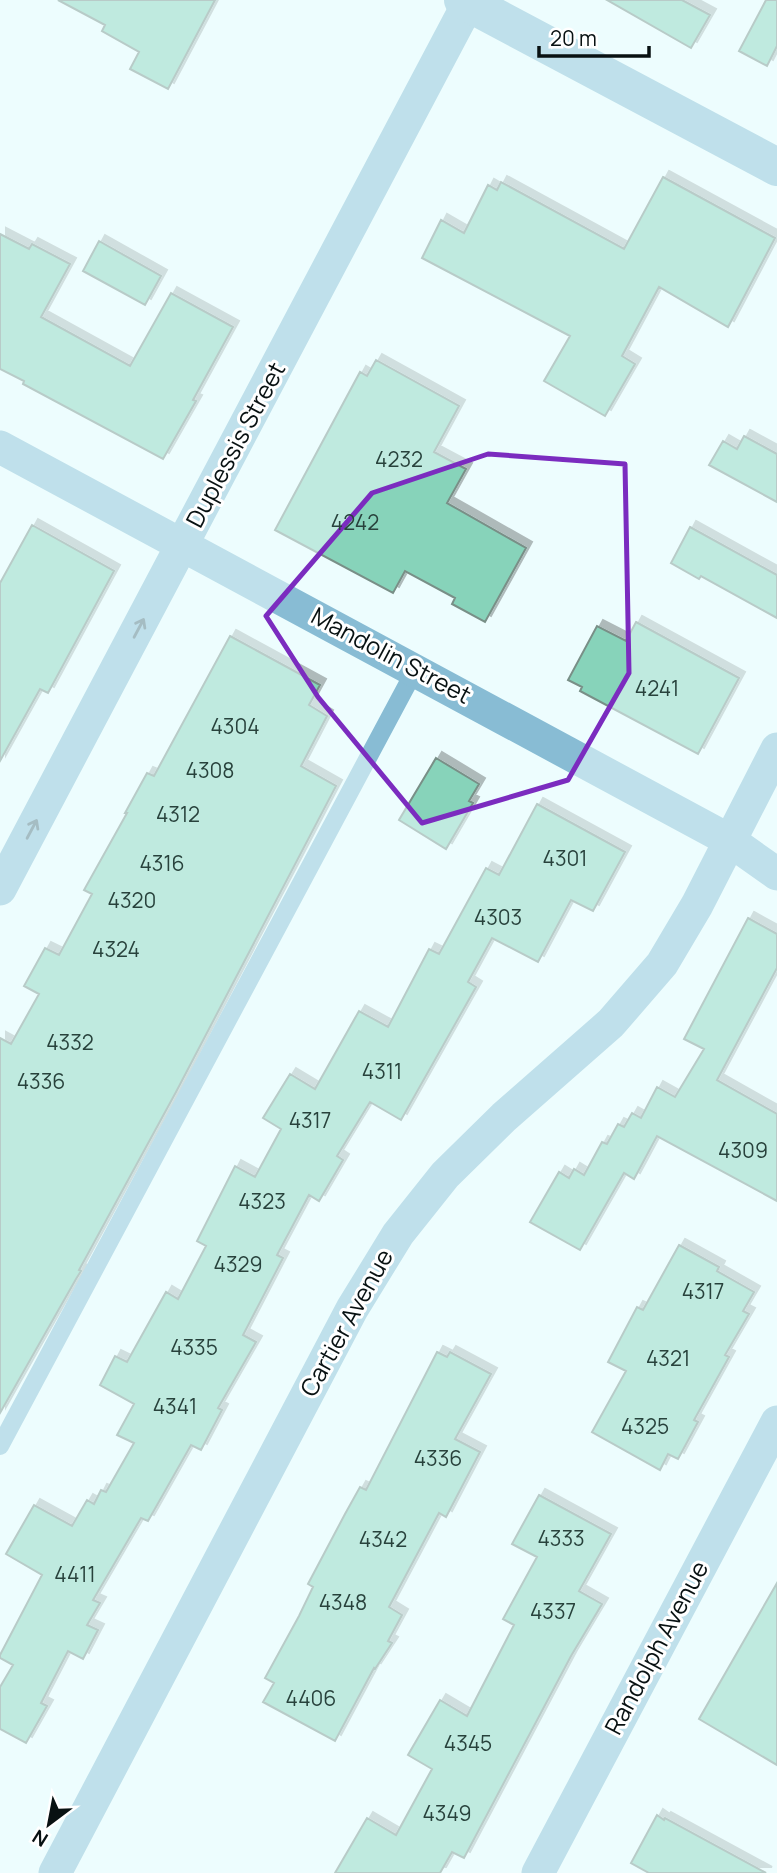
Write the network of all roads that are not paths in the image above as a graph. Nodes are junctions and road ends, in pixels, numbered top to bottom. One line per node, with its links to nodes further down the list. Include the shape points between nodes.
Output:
1 (467, 1): 2 (street); 4 (street, Duplessis Street)
2 (777, 167)
3 (0, 447): 4 (street, Mandolin Street)
4 (184, 544): 5 (street, Mandolin Street); 9 (street, Duplessis Street, one-way to 4)
5 (415, 670): 7 (street, Mandolin Street); 11 (lane)
6 (777, 749): 7 (street, Cartier Avenue)
7 (729, 840): 8 (street, Mandolin Street); 12 (street, Cartier Avenue, via 697,905 653,974 611,1023 446,1175 398,1234 352,1309)
8 (777, 874)
9 (0, 889)
10 (777, 1422): 13 (street, Randolph Avenue)
11 (0, 1446)
12 (55, 1873)
13 (538, 1873)

